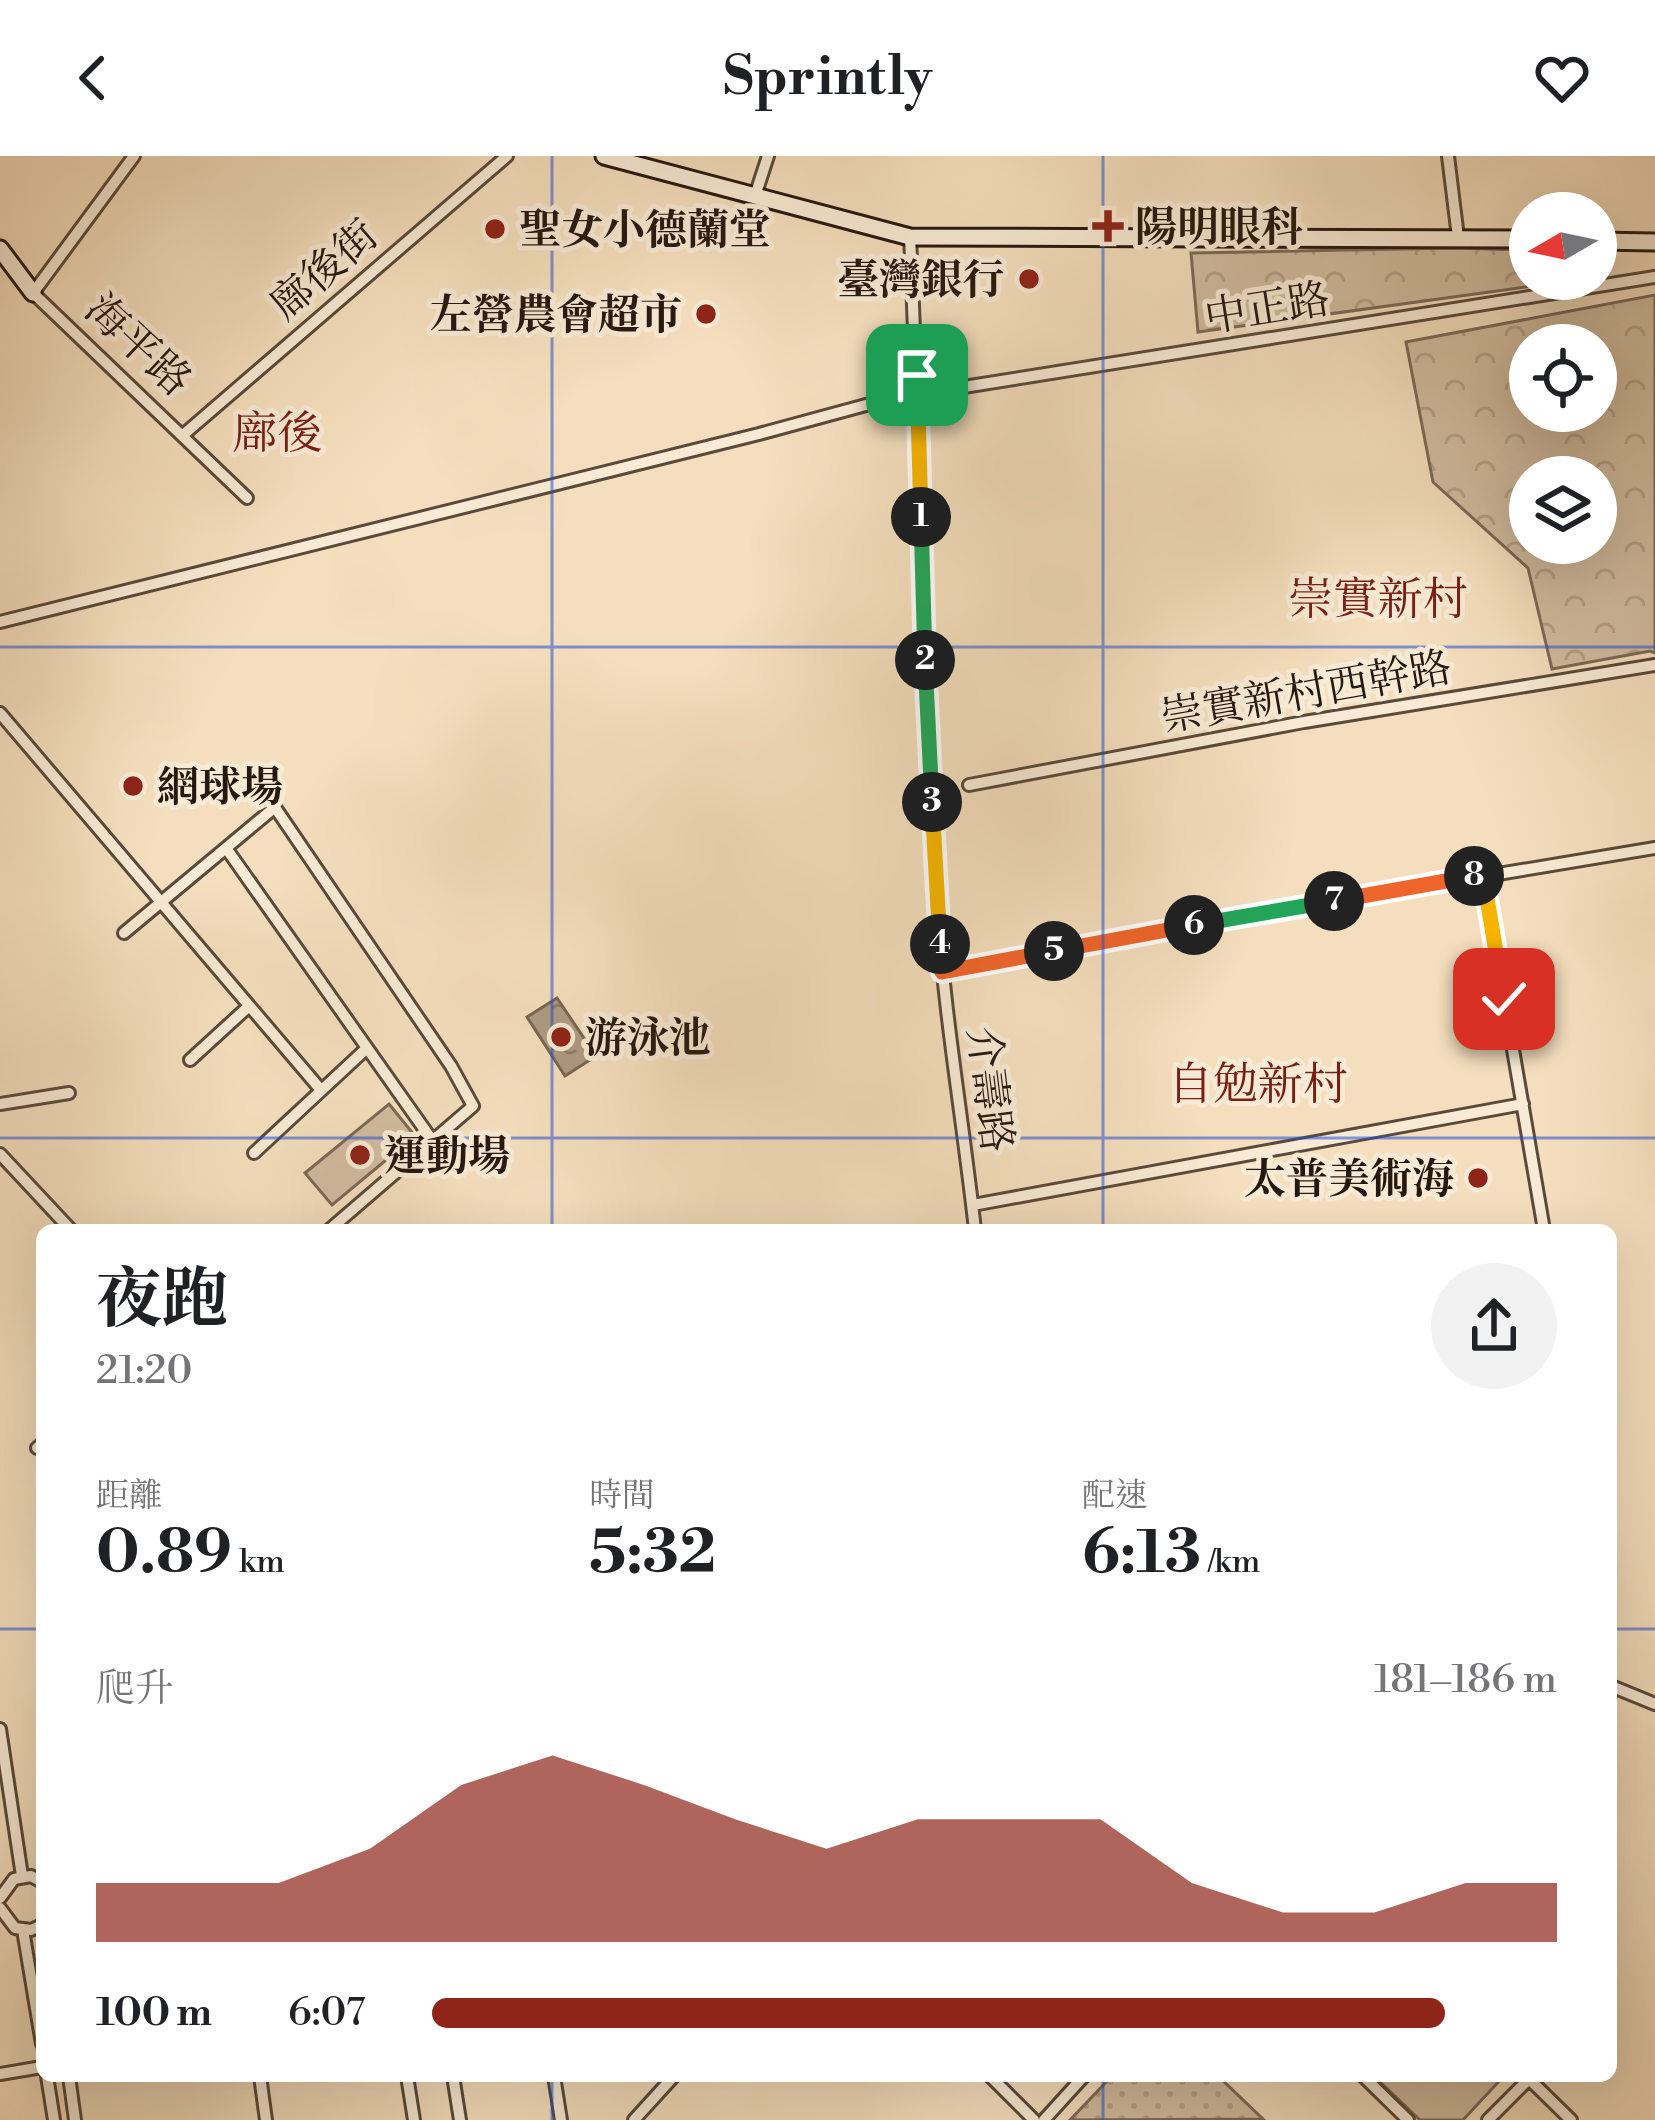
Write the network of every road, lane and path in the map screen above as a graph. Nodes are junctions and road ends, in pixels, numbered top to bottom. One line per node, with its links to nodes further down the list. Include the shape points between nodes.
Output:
1 (134, 156): 15 (street)
2 (507, 156): 17 (street, 廍後街)
3 (604, 156): 6 (street)
4 (768, 156): 6 (street)
5 (1448, 156): 8 (street)
6 (754, 196): 7 (street)
7 (910, 237): 8 (street); 16 (street, 介壽路)
8 (1459, 237): 9 (street)
9 (1509, 238)
10 (1617, 241): 11 (street)
11 (1655, 242)
12 (0, 249): 15 (street, 海平路)
13 (0, 264): 15 (street, 海平路)
14 (1655, 278): 16 (street, 中正路)
15 (33, 293): 17 (street, 海平路)
16 (919, 393): 19 (street, 中正路); 30 (street, 介壽路)
17 (183, 435): 18 (street, 海平路)
18 (247, 498)
19 (0, 622)
20 (1655, 664): 23 (street, 崇實新村西幹路)
21 (0, 713): 28 (street)
22 (257, 781): 24 (street)
23 (969, 785)
24 (274, 808): 25 (street); 38 (street, via 473,1106)
25 (226, 848): 28 (street); 32 (street)
26 (1655, 848): 27 (street)
27 (1483, 875): 30 (street); 37 (street)
28 (163, 901): 29 (street); 31 (street)
29 (124, 934)
30 (942, 972): 41 (street, 介壽路)
31 (248, 1007): 33 (street); 34 (street)
32 (367, 1048): 34 (street); 38 (street)
33 (190, 1060)
34 (321, 1090): 39 (street)
35 (69, 1093): 36 (street)
36 (0, 1104)
37 (1523, 1104): 41 (street); 45 (street)
38 (432, 1140): 43 (street)
39 (254, 1153)
40 (0, 1154): 42 (street)
41 (973, 1205): 44 (street, 介壽路)
42 (65, 1224)
43 (335, 1224)
44 (975, 1224)
45 (1543, 1224)
46 (1617, 1689): 47 (street)
47 (1655, 1705)
48 (0, 1730): 49 (street)
49 (22, 1876): 50 (street); 51 (street)
50 (36, 1880)
51 (0, 1898)
52 (0, 1909): 54 (street)
53 (36, 1927): 54 (street)
54 (23, 1930): 55 (street)
55 (36, 2008)
56 (36, 2068): 57 (street)
57 (0, 2074)
58 (48, 2082): 70 (street)
59 (70, 2082): 71 (street)
60 (261, 2082): 72 (street)
61 (408, 2082): 73 (street)
62 (454, 2082): 74 (street)
63 (555, 2082): 75 (street)
64 (668, 2082): 76 (street)
65 (996, 2082): 77 (street)
66 (1079, 2082): 78 (street)
67 (1369, 2082): 79 (street)
68 (1523, 2082): 80 (street)
69 (1531, 2082): 81 (street)
70 (54, 2120)
71 (75, 2120)
72 (266, 2120)
73 (414, 2120)
74 (460, 2120)
75 (561, 2120)
76 (632, 2120)
77 (1034, 2120)
78 (1044, 2120)
79 (1408, 2120)
80 (1488, 2120)
81 (1571, 2120)

